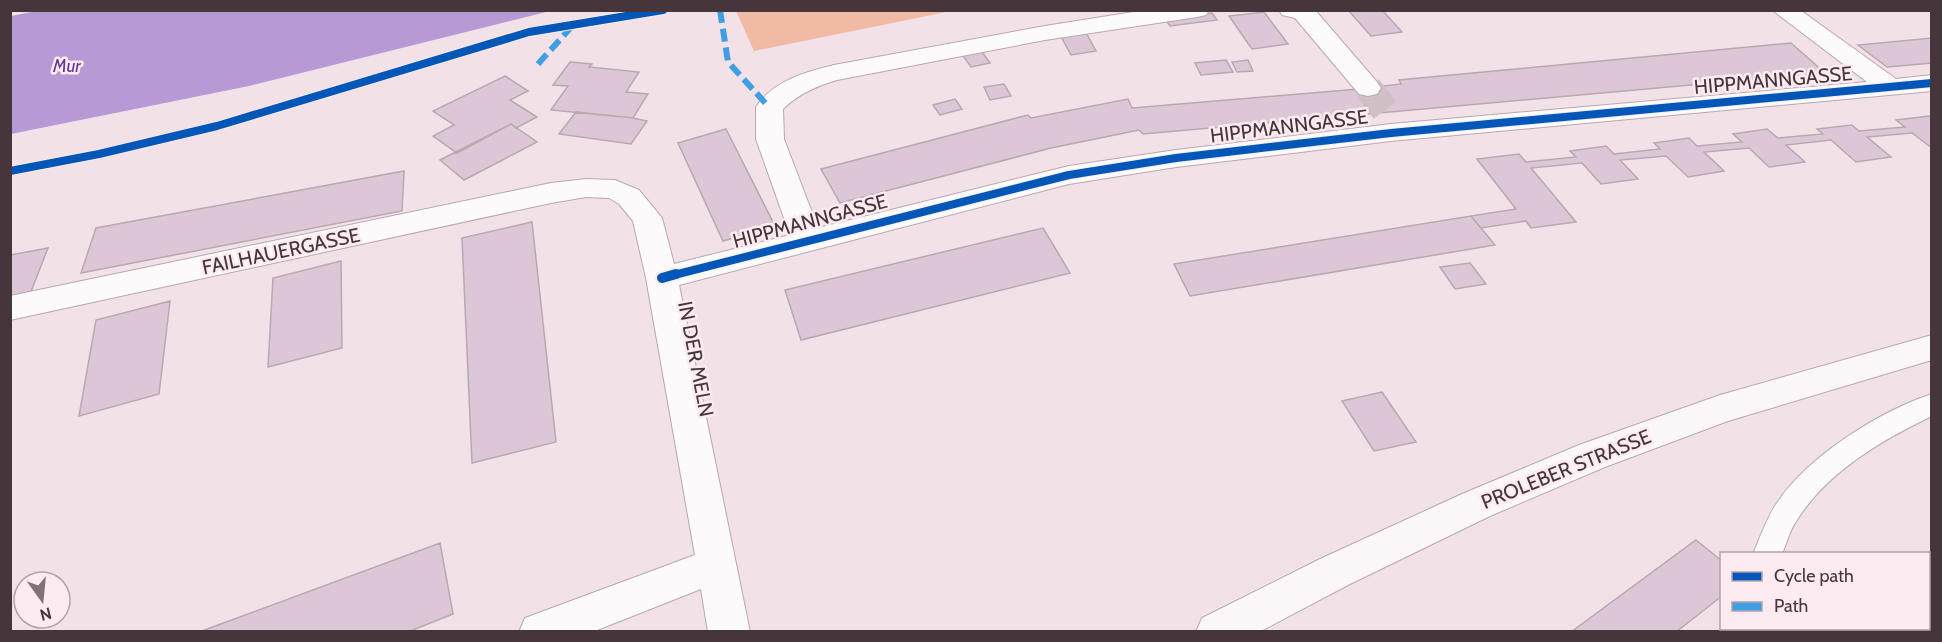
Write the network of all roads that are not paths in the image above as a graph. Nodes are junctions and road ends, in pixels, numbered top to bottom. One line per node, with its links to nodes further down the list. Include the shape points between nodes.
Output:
1 (1197, 10): 8 (street, via 1045,33 834,73 804,81 782,93 769,107 770,139)
2 (1784, 10): 5 (street)
3 (1297, 11): 6 (street)
4 (1932, 83): 5 (street, HIPPMANNGASSE)
5 (1891, 87): 8 (street, HIPPMANNGASSE, via 1395,122 1069,175)
6 (1368, 88)
7 (551, 193): 9 (street, IN DER MELN, via 615,189 629,197 647,218); 10 (street, FAILHAUERGASSE)
8 (807, 241): 9 (street, HIPPMANNGASSE)
9 (662, 278): 14 (street, IN DER MELN)
10 (10, 308)
11 (1932, 347): 17 (main road, PROLEBER STRASSE, via 1720,409 1592,456 1476,505)
12 (1932, 404): 13 (lane, via 1887,425 1835,461 1791,505)
13 (1768, 552)
14 (717, 565): 15 (street); 16 (street, IN DER MELN)
15 (540, 632)
16 (729, 632)
17 (1217, 632)

